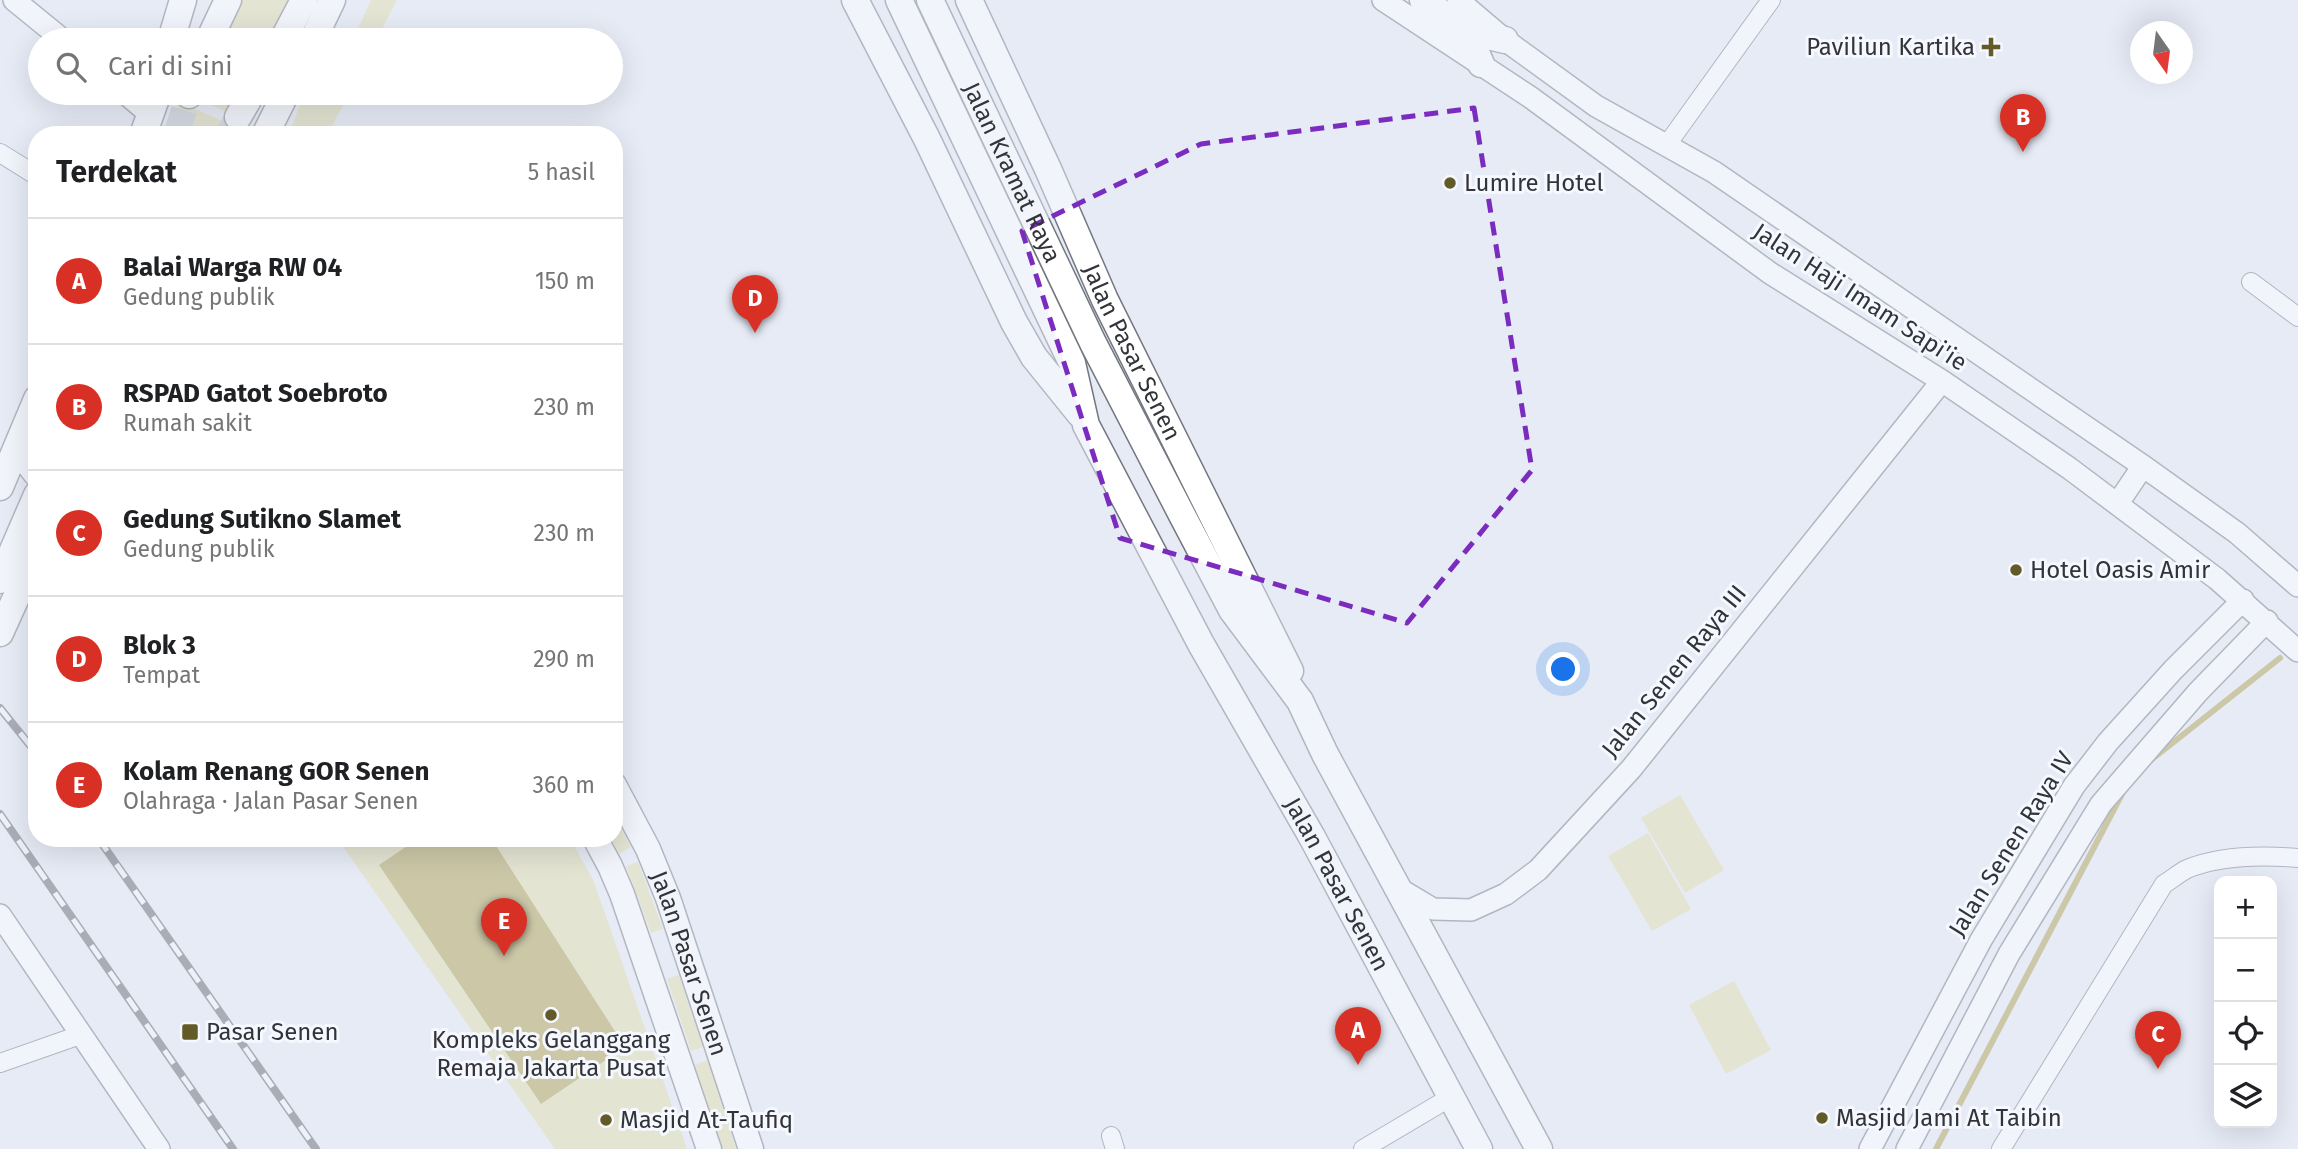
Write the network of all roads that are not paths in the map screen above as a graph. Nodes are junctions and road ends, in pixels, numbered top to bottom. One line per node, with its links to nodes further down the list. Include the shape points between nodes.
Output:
1 (15, 0): 15 (street)
2 (183, 0): 16 (main road)
3 (201, 0): 17 (main road)
4 (228, 0): 18 (main road)
5 (304, 0): 19 (main road)
6 (332, 0): 20 (main road)
7 (855, 0): 36 (main road, via 1014,322 1034,357)
8 (899, 0): 33 (main road, Jalan Kramat Raya)
9 (930, 0): 34 (main road, Jalan Kramat Raya)
10 (969, 0): 49 (main road, Jalan Pasar Senen, via 1105,300 1287,660)
11 (1384, 0): 23 (street, Jalan Haji Imam Sapi'ie)
12 (1423, 0): 21 (main road)
13 (1458, 0): 22 (street, Jalan Haji Imam Sapi'ie)
14 (1771, 0): 28 (street)
15 (49, 28)
16 (175, 28)
17 (195, 28)
18 (215, 28)
19 (289, 28)
20 (319, 28)
21 (1467, 31): 22 (main road); 23 (main road)
22 (1506, 40): 28 (street, Jalan Haji Imam Sapi'ie, via 1596,106)
23 (1481, 64): 35 (street, Jalan Haji Imam Sapi'ie, via 1770,272)
24 (245, 105): 26 (main road)
25 (280, 105): 27 (main road)
26 (238, 117)
27 (270, 126)
28 (1666, 146): 38 (street, Jalan Haji Imam Sapi'ie, via 1714,172)
29 (0, 153): 30 (street)
30 (28, 170)
31 (2251, 282): 32 (street)
32 (2298, 317)
33 (1056, 329): 36 (main road, Jalan Pasar Senen, via 1072,363)
34 (1093, 343): 49 (main road, Jalan Pasar Senen, via 1232,610)
35 (1942, 381): 40 (street, Jalan Haji Imam Sapi'ie); 55 (street, Jalan Senen Raya III, via 1630,769 1538,870 1506,894 1471,910 1433,909)
36 (1083, 418): 61 (main road, Jalan Pasar Senen, via 1201,644 1312,837)
37 (26, 461): 39 (main road)
38 (2143, 466): 40 (street); 44 (street, Jalan Haji Imam Sapi'ie, via 2237,533)
39 (0, 487)
40 (2118, 503): 45 (street, Jalan Haji Imam Sapi'ie)
41 (28, 516): 43 (main road)
42 (28, 571): 47 (main road)
43 (0, 580)
44 (2298, 586)
45 (2243, 600): 46 (street, Jalan Haji Imam Sapi'ie); 50 (street, Jalan Senen Raya IV, via 2173,670)
46 (2267, 621): 48 (street, Jalan Haji Imam Sapi'ie); 52 (street)
47 (0, 634)
48 (2298, 652)
49 (1300, 701): 55 (main road, Jalan Pasar Senen)
50 (2074, 786): 52 (street); 57 (street, Jalan Senen Raya IV)
51 (623, 802): 64 (main road, Jalan Pasar Senen, via 668,898)
52 (2101, 804): 58 (street)
53 (599, 847): 63 (main road, Jalan Pasar Senen, via 622,894)
54 (2298, 858): 70 (street, via 2265,855 2215,862 2186,870 2164,884)
55 (1401, 890): 67 (main road, Jalan Pasar Senen)
56 (0, 915): 59 (street)
57 (1981, 940): 58 (street); 68 (street, Jalan Senen Raya IV)
58 (2009, 954): 69 (street)
59 (80, 1035): 60 (street); 62 (street)
60 (0, 1063)
61 (1451, 1097): 65 (street); 66 (main road, Jalan Pasar Senen)
62 (159, 1149)
63 (709, 1149)
64 (751, 1149)
65 (1363, 1149)
66 (1479, 1149)
67 (1539, 1149)
68 (1870, 1149)
69 (1907, 1149)
70 (2001, 1149)

